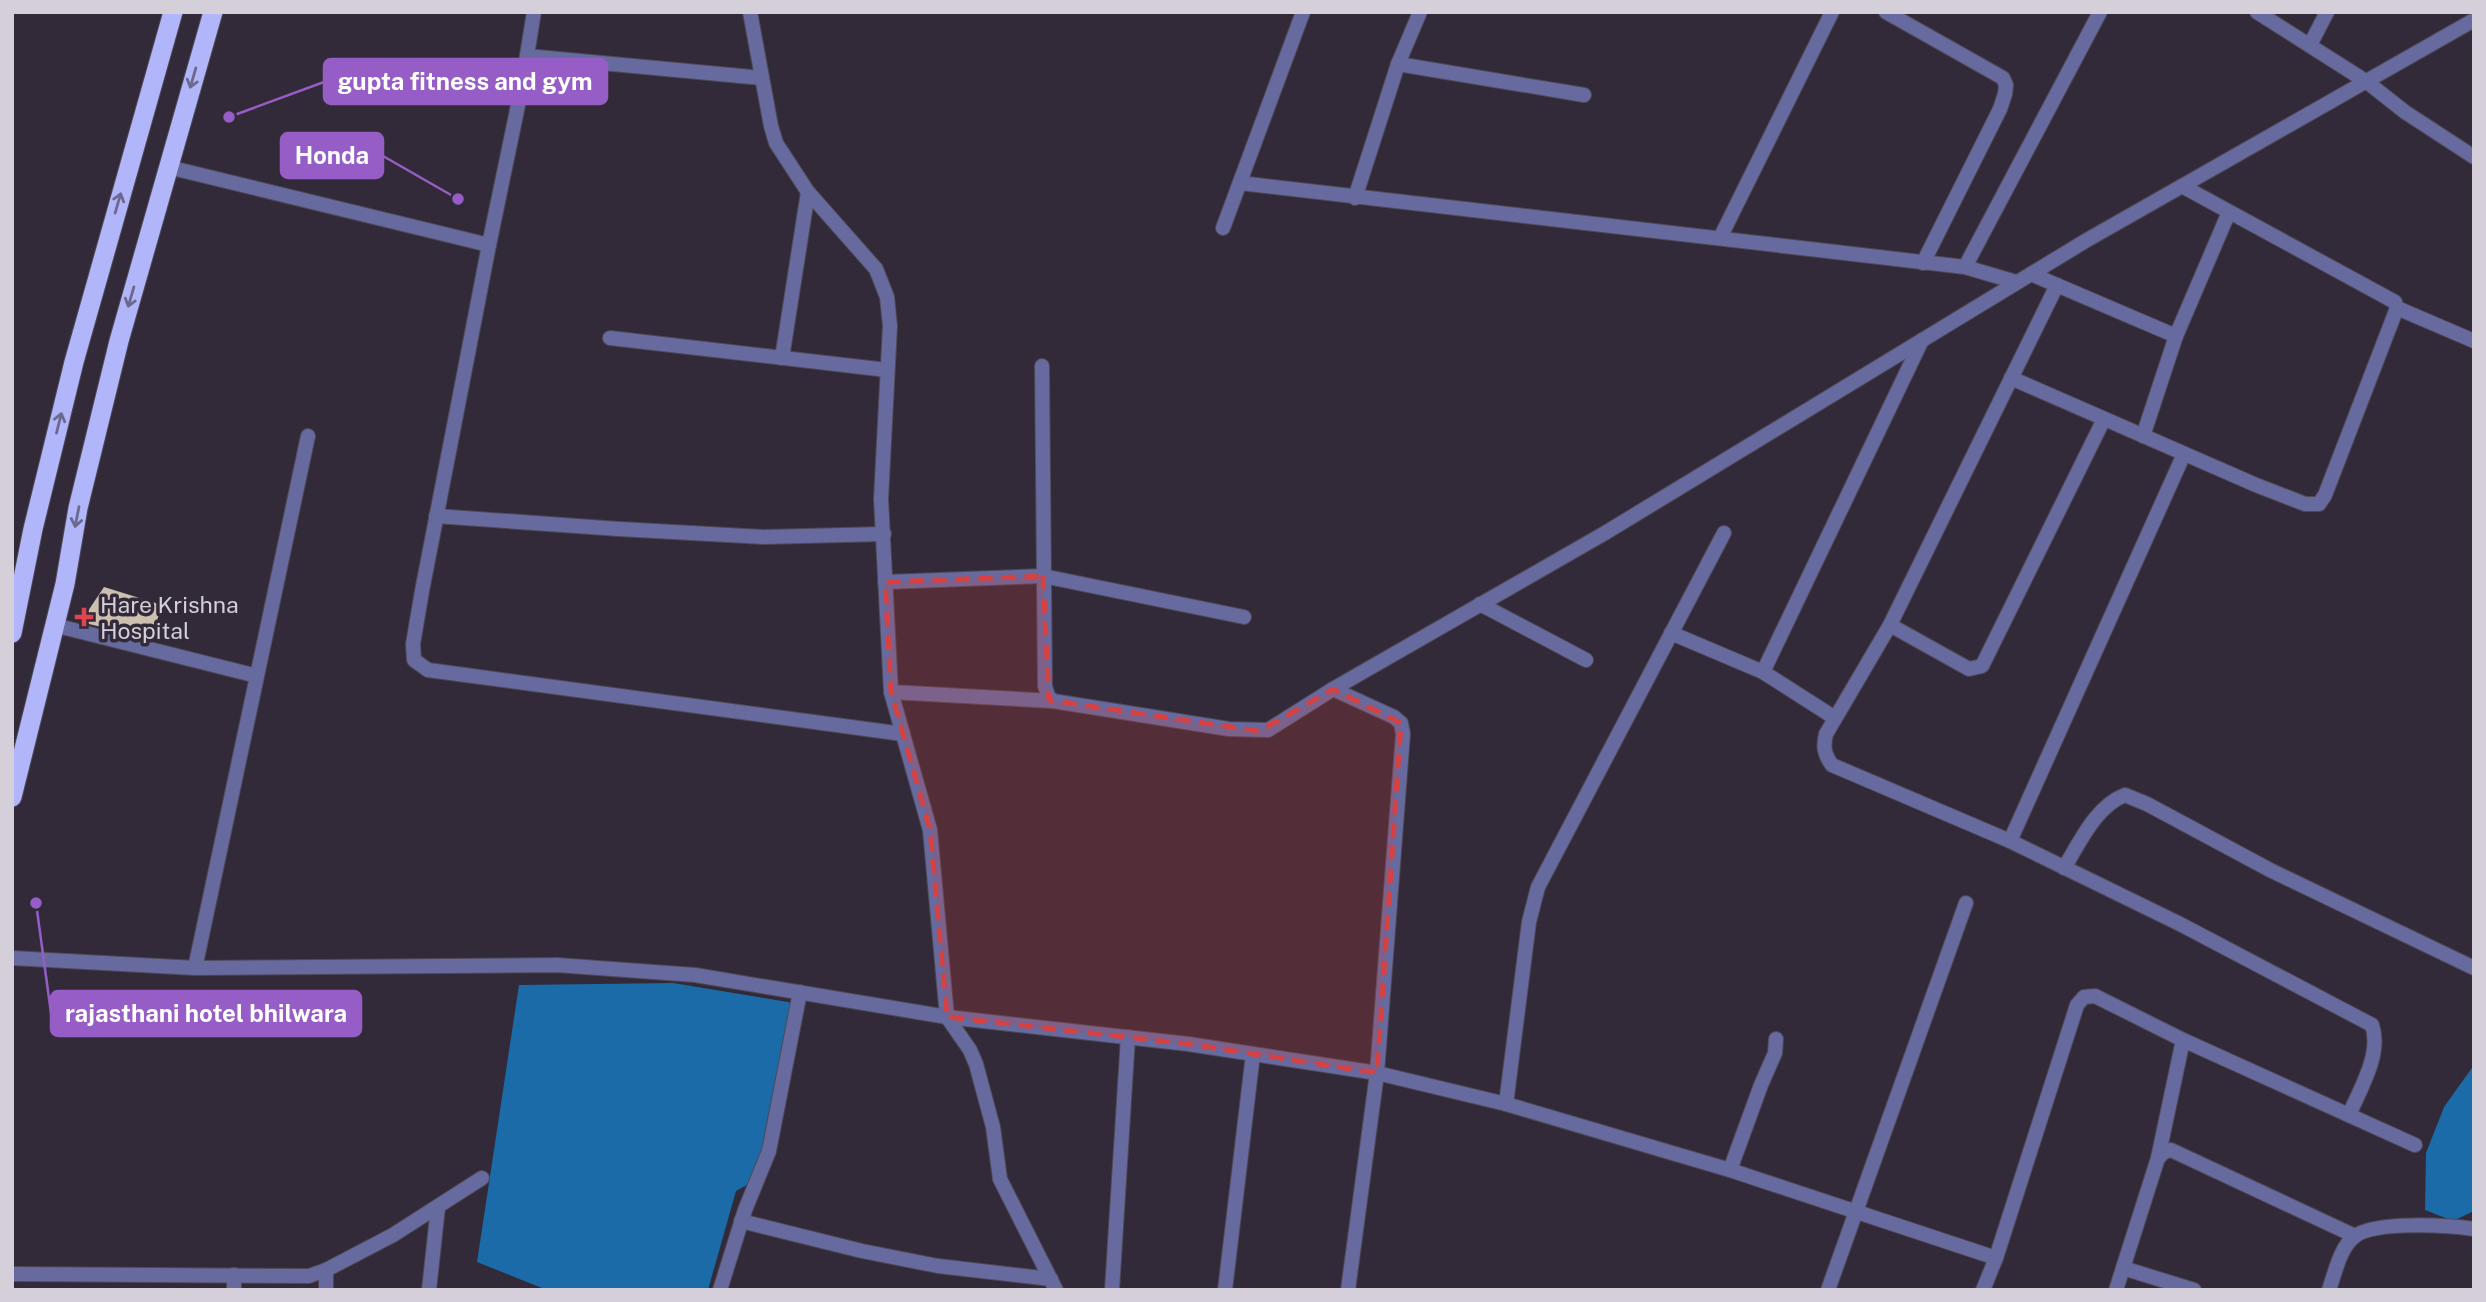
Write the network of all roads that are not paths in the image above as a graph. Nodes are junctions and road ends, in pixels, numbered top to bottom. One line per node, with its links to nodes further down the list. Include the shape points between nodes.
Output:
1 (173, 12): 56 (highway, one-way to 1, via 74,362)
2 (213, 12): 20 (highway, one-way to 20)
3 (534, 12): 14 (street)
4 (750, 12): 16 (street)
5 (1303, 12): 21 (street)
6 (1420, 12): 15 (street)
7 (1832, 12): 27 (street)
8 (1886, 12): 29 (street, via 2003,78 2006,85 2000,109)
9 (2099, 12): 30 (street)
10 (2257, 12): 13 (street)
11 (2327, 12): 13 (street)
12 (2474, 20): 17 (street)
13 (2310, 45): 17 (street)
14 (527, 56): 16 (street); 28 (street)
15 (1398, 64): 18 (street); 24 (street)
16 (762, 78): 23 (street, via 776,143)
17 (2367, 82): 19 (street); 22 (street)
18 (1584, 95)
19 (2474, 157)
20 (168, 167): 28 (street); 54 (highway, one-way to 54, via 119,341)
21 (1240, 183): 24 (street); 26 (street)
22 (2182, 186): 25 (street); 31 (street)
23 (808, 192): 39 (street); 41 (street, via 876,269 887,297)
24 (1355, 198): 27 (street)
25 (2230, 212): 34 (street); 35 (street)
26 (1223, 228)
27 (1720, 239): 29 (street)
28 (489, 245): 47 (street)
29 (1923, 263): 30 (street)
30 (1965, 267): 32 (street)
31 (2031, 274): 32 (street); 33 (street)
32 (2016, 282): 37 (street)
33 (2057, 285): 35 (street); 42 (street)
34 (2397, 307): 38 (street); 46 (street, via 2319,503 2305,504)
35 (2176, 336): 45 (street)
36 (610, 338): 39 (street)
37 (1922, 339): 52 (street); 59 (street)
38 (2474, 341)
39 (782, 358): 41 (street)
40 (1042, 366): 50 (street)
41 (887, 370): 49 (street, via 881,499)
42 (2011, 378): 43 (street); 55 (street)
43 (2104, 419): 45 (street); 55 (street, via 1982,666 1969,669)
44 (307, 436): 60 (street)
45 (2143, 436): 46 (street)
46 (2185, 454): 67 (street)
47 (436, 516): 49 (street, via 751,536); 65 (street, via 413,644 414,660 428,670)
48 (1724, 533): 57 (street)
49 (884, 534): 51 (street)
50 (1043, 576): 51 (street); 53 (street); 63 (street, via 1045,686)
51 (885, 582): 62 (street)
52 (1480, 604): 58 (street); 61 (street)
53 (1244, 617)
54 (54, 625): 60 (street); 66 (highway)
55 (1890, 625): 64 (street)
56 (12, 633)
57 (1671, 633): 59 (street); 80 (street, via 1538,887 1529,922)
58 (1586, 660)
59 (1763, 672): 64 (street)
60 (257, 676): 71 (street)
61 (1332, 689): 63 (street, via 1275,726 1259,731); 79 (street, via 1394,717 1403,734)
62 (891, 692): 63 (street); 65 (street)
63 (1053, 701)
64 (1835, 718): 67 (street, via 1823,744 1832,765)
65 (903, 734): 74 (street, via 930,830)
66 (12, 797)
67 (2010, 841): 68 (street)
68 (2064, 868): 72 (street, via 2094,820 2114,800 2126,796); 81 (street, via 2372,1026 2375,1047)
69 (1966, 903): 87 (street)
70 (12, 958): 71 (street)
71 (195, 968): 73 (street, via 557,965 695,975)
72 (2474, 968)
73 (800, 992): 74 (street); 88 (street, via 769,1151)
74 (947, 1017): 75 (street); 96 (street, via 976,1064 1000,1178)
75 (1128, 1037): 78 (street); 100 (street)
76 (1776, 1039): 84 (street, via 1775,1053)
77 (2183, 1040): 81 (street); 83 (street); 91 (street, via 2095,996 2084,997 2077,1005)
78 (1253, 1054): 79 (street); 101 (street)
79 (1377, 1073): 80 (street); 102 (street)
80 (1506, 1104): 84 (street)
81 (2349, 1115): 82 (street)
82 (2415, 1145)
83 (2158, 1158): 90 (street, via 2171,1150 2182,1153); 92 (street)
84 (1730, 1170): 87 (street)
85 (482, 1178): 86 (street)
86 (438, 1206): 93 (street); 98 (street)
87 (1855, 1212): 91 (street); 103 (street)
88 (741, 1221): 96 (street, via 862,1251); 99 (street)
89 (2474, 1229): 90 (street, via 2408,1225)
90 (2355, 1236): 107 (street, via 2345,1247)
91 (1996, 1258): 104 (street)
92 (2123, 1268): 105 (street); 106 (street)
93 (326, 1270): 95 (street, via 309,1276); 97 (street)
94 (12, 1273): 95 (street)
95 (234, 1282)
96 (1053, 1284)
97 (326, 1290)
98 (429, 1290)
99 (720, 1290)
100 (1112, 1290)
101 (1225, 1290)
102 (1348, 1290)
103 (1828, 1290)
104 (1983, 1290)
105 (2116, 1290)
106 (2193, 1290)
107 (2329, 1290)

